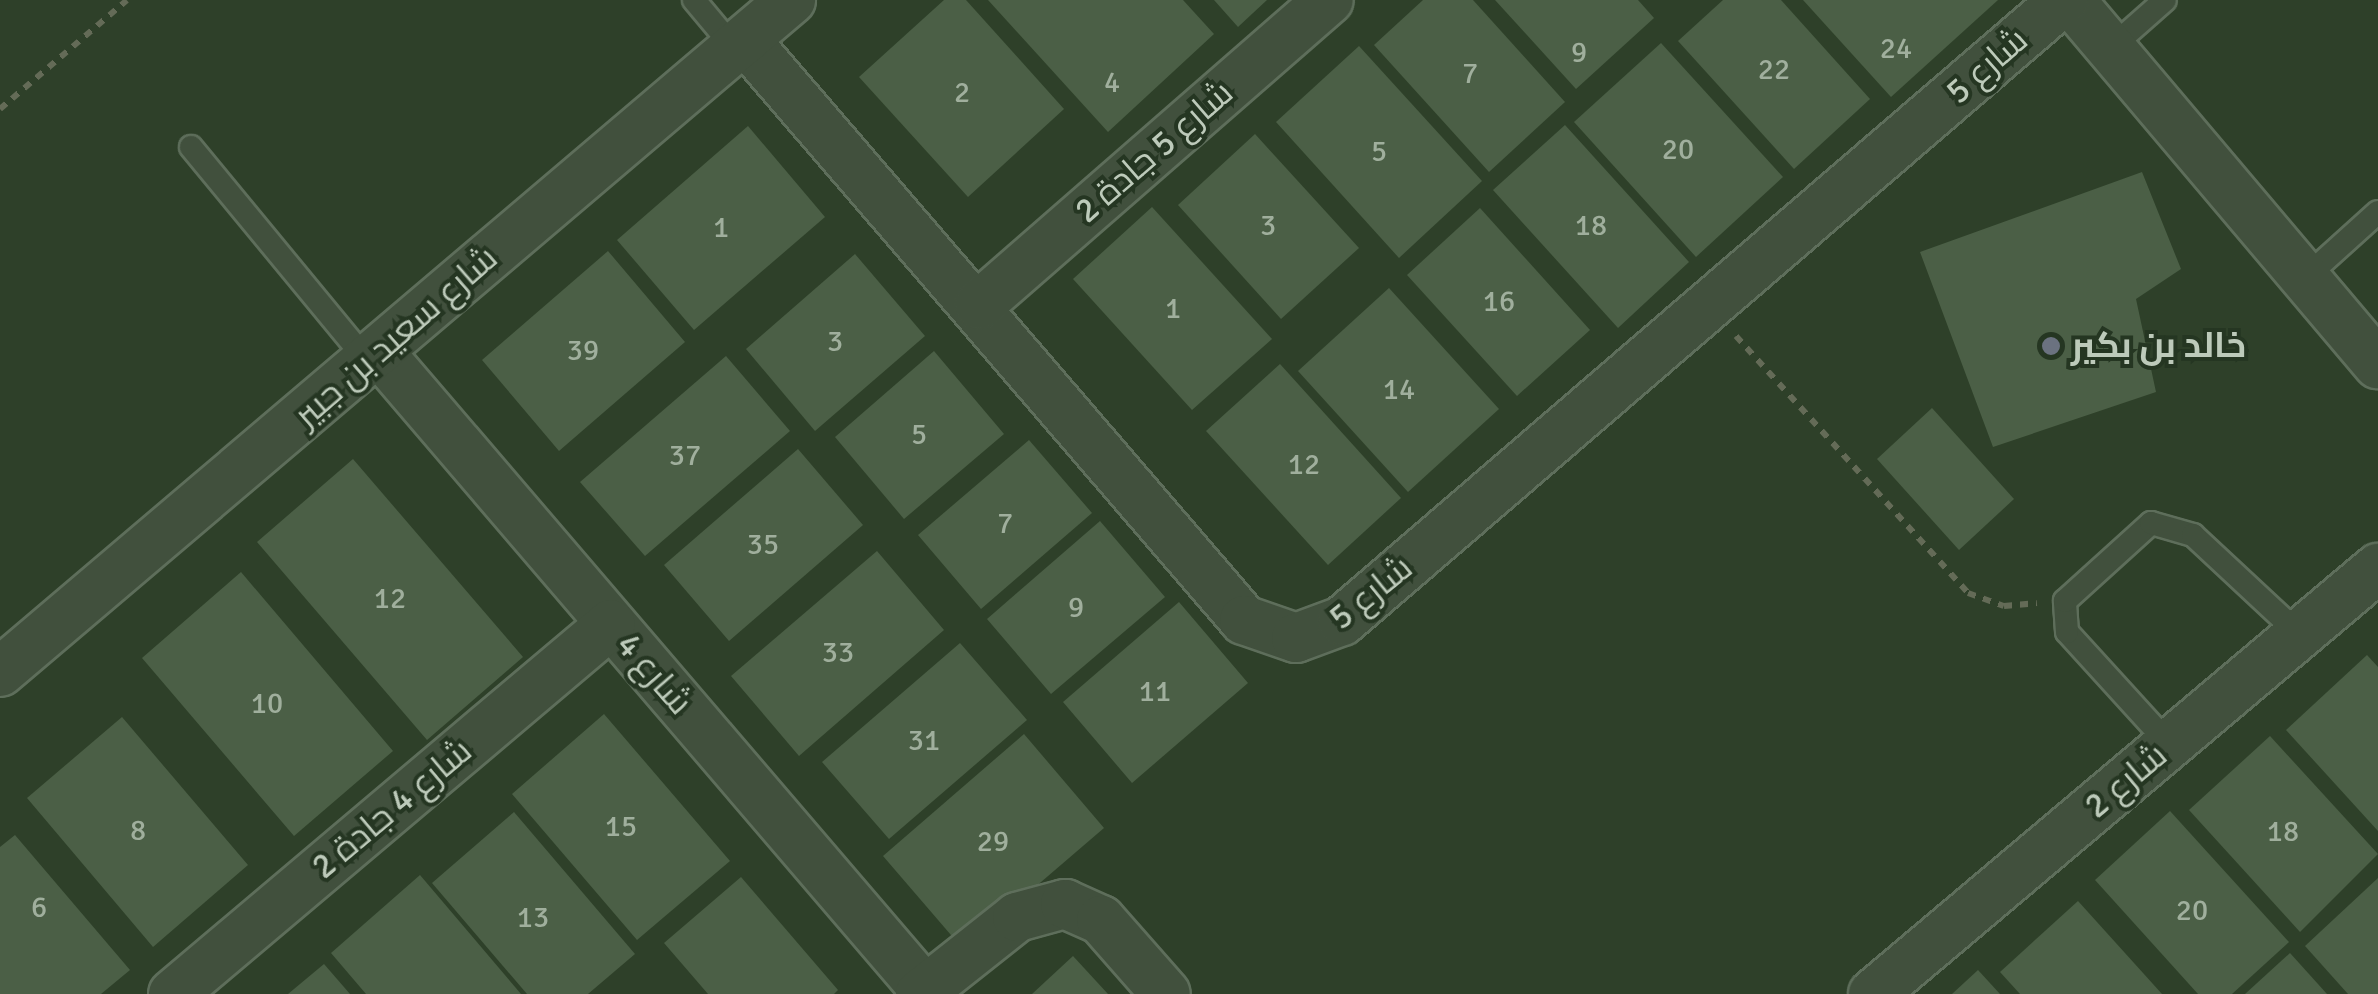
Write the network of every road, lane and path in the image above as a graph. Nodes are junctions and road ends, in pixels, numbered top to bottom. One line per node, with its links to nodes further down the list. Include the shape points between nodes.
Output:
1 (127, 0): 9 (path)
2 (694, 0): 7 (lane)
3 (791, 0): 7 (street, شارع سعيد بن جبير)
4 (1329, 0): 13 (street, شارع 5 جادة 2)
5 (2067, 0): 8 (street); 14 (street, شارع 5)
6 (2165, 0): 8 (lane)
7 (740, 44): 13 (street, شارع 5); 15 (street, شارع سعيد بن جبير)
8 (2112, 46): 12 (street)
9 (0, 108)
10 (191, 147): 15 (lane)
11 (2378, 212): 12 (lane)
12 (2306, 277): 16 (street)
13 (979, 304): 14 (street, شارع 5, via 1244,620 1296,638 1342,621)
14 (1709, 305): 18 (path, via 1968,593 2004,606)
15 (373, 357): 19 (street, شارع 4); 21 (street, شارع سعيد بن جبير)
16 (2378, 364)
17 (2378, 568): 20 (street, شارع 2)
18 (2065, 601): 20 (lane, via 2151,523 2193,535); 22 (lane, via 2067,632)
19 (611, 624): 23 (street, شارع 4); 24 (street, شارع 4 جادة 2)
20 (2299, 634): 22 (street, شارع 2)
21 (0, 672)
22 (2169, 744): 26 (street, شارع 2)
23 (923, 992): 25 (street, via 1017,917 1064,904 1101,920)
24 (173, 994)
25 (1166, 994)
26 (1873, 994)

